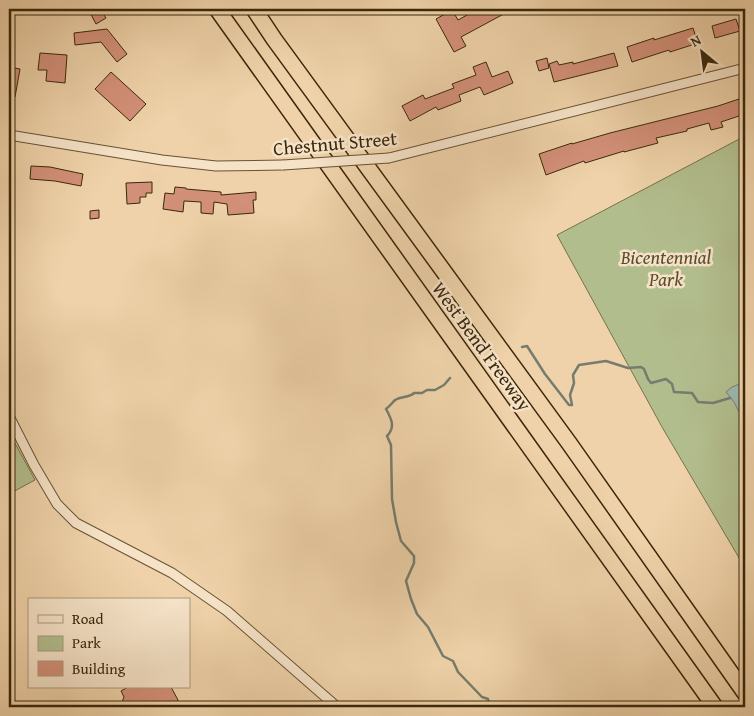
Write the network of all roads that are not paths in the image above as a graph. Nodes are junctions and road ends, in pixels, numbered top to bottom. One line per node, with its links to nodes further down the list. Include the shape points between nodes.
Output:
1 (217, 9): 8 (highway, West Bend Freeway)
2 (254, 9): 6 (highway, West Bend Freeway, via 574,451)
3 (745, 68): 4 (street, Chestnut Street, bridge, via 389,158 216,166)
4 (9, 136)
5 (9, 416): 7 (street, via 57,504 76,523 172,573 227,611)
6 (745, 694)
7 (337, 707)
8 (715, 707)

